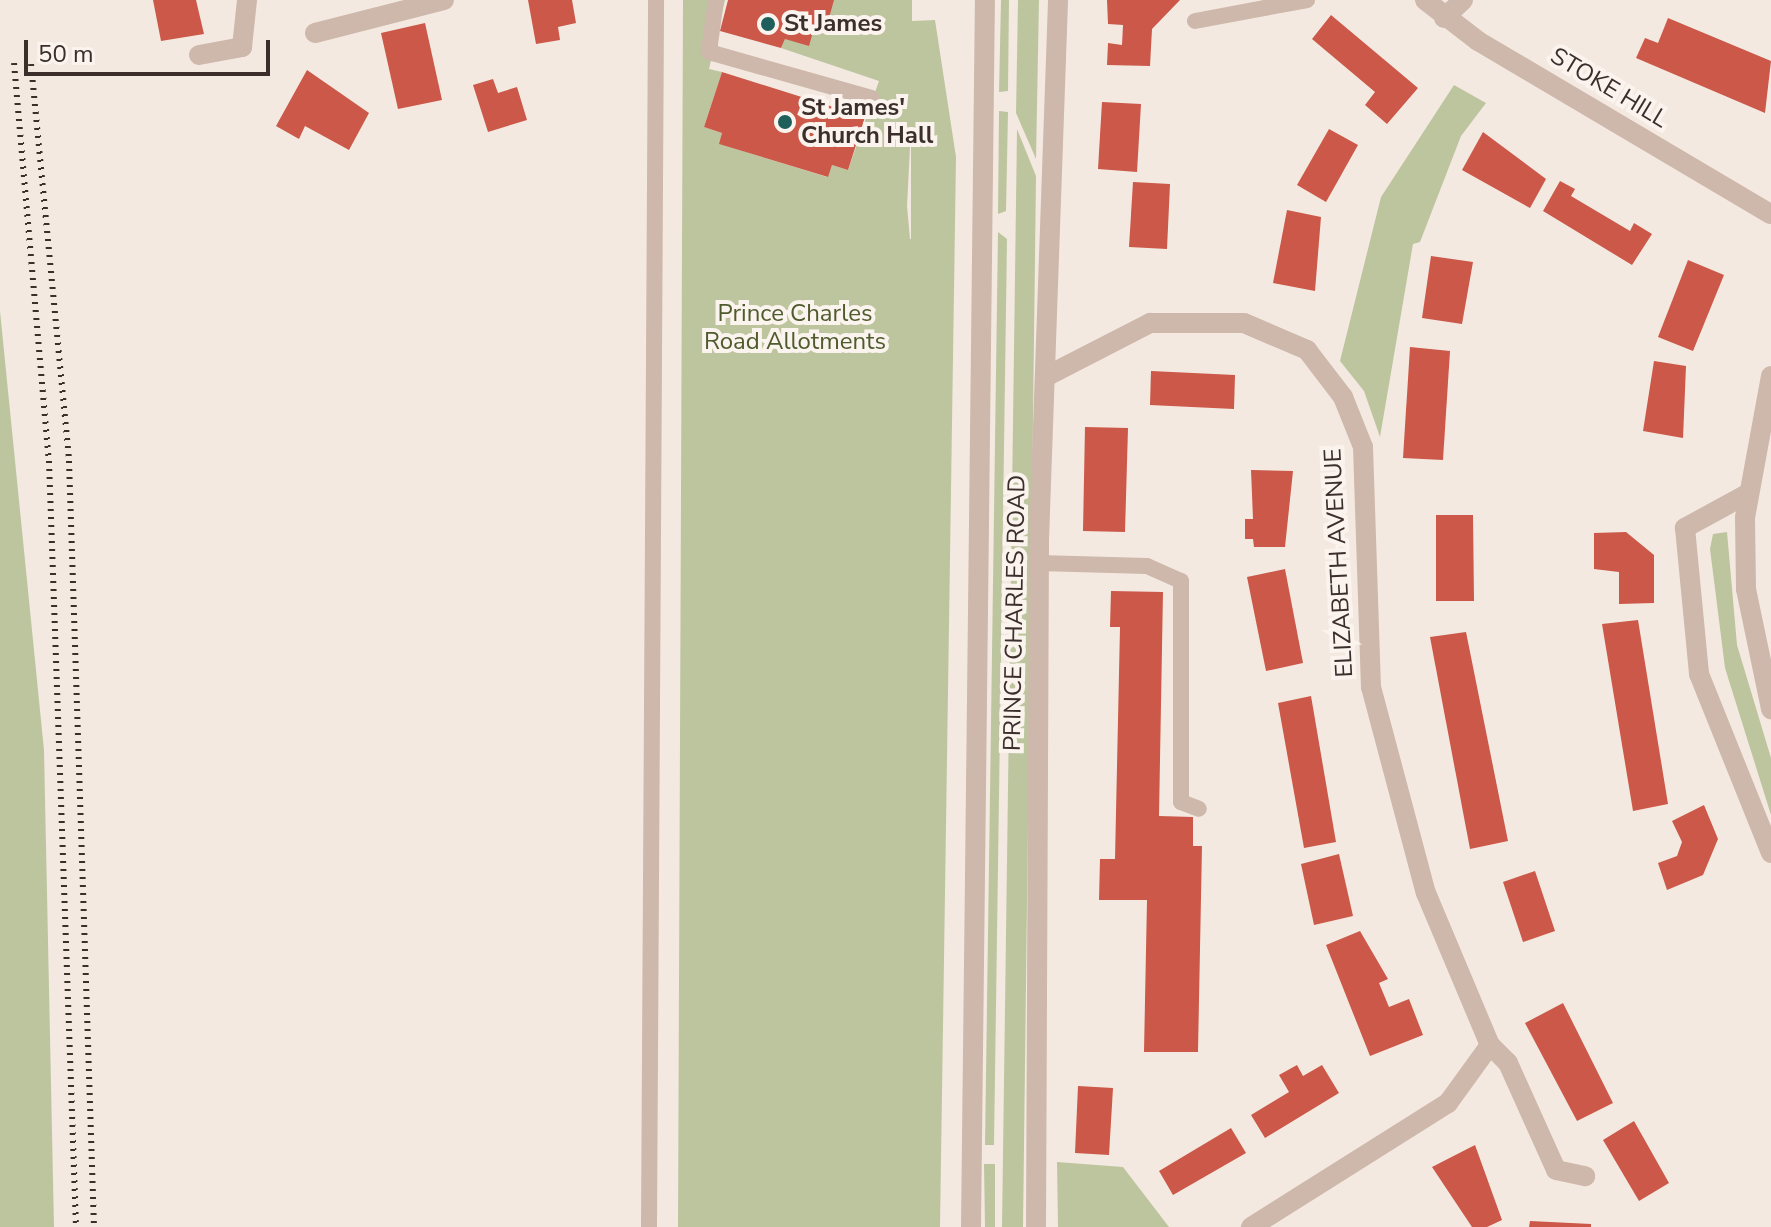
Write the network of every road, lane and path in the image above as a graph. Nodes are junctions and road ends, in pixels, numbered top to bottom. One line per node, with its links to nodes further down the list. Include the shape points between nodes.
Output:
1 (247, 0): 13 (street, via 242,47)
2 (444, 0): 12 (street)
3 (656, 0): 25 (lane)
4 (716, 0): 14 (lane, via 709,52)
5 (985, 0): 26 (street, PRINCE CHARLES ROAD)
6 (1058, 0): 16 (street, PRINCE CHARLES ROAD)
7 (1307, 0): 11 (lane)
8 (1425, 0): 10 (street, STOKE HILL)
9 (1463, 0): 10 (street)
10 (1444, 18): 15 (street, STOKE HILL)
11 (1195, 21)
12 (315, 33)
13 (199, 55)
14 (872, 98)
15 (1771, 214)
16 (1049, 375): 19 (street, PRINCE CHARLES ROAD); 23 (street, ELIZABETH AVENUE, via 1150,323 1213,319 1244,323 1307,350 1343,397 1363,447 1371,687 1387,759 1426,893)
17 (1771, 376): 18 (street)
18 (1747, 494): 20 (street, via 1746,589); 22 (street, via 1685,528 1699,674)
19 (1039, 563): 21 (lane, via 1147,566 1181,581 1181,802); 27 (street, PRINCE CHARLES ROAD)
20 (1771, 709)
21 (1199, 809)
22 (1771, 853)
23 (1490, 1045): 24 (street, ELIZABETH AVENUE, via 1508,1063 1556,1170); 28 (street, via 1448,1103)
24 (1585, 1176)
25 (649, 1227)
26 (971, 1227)
27 (1036, 1227)
28 (1251, 1227)

